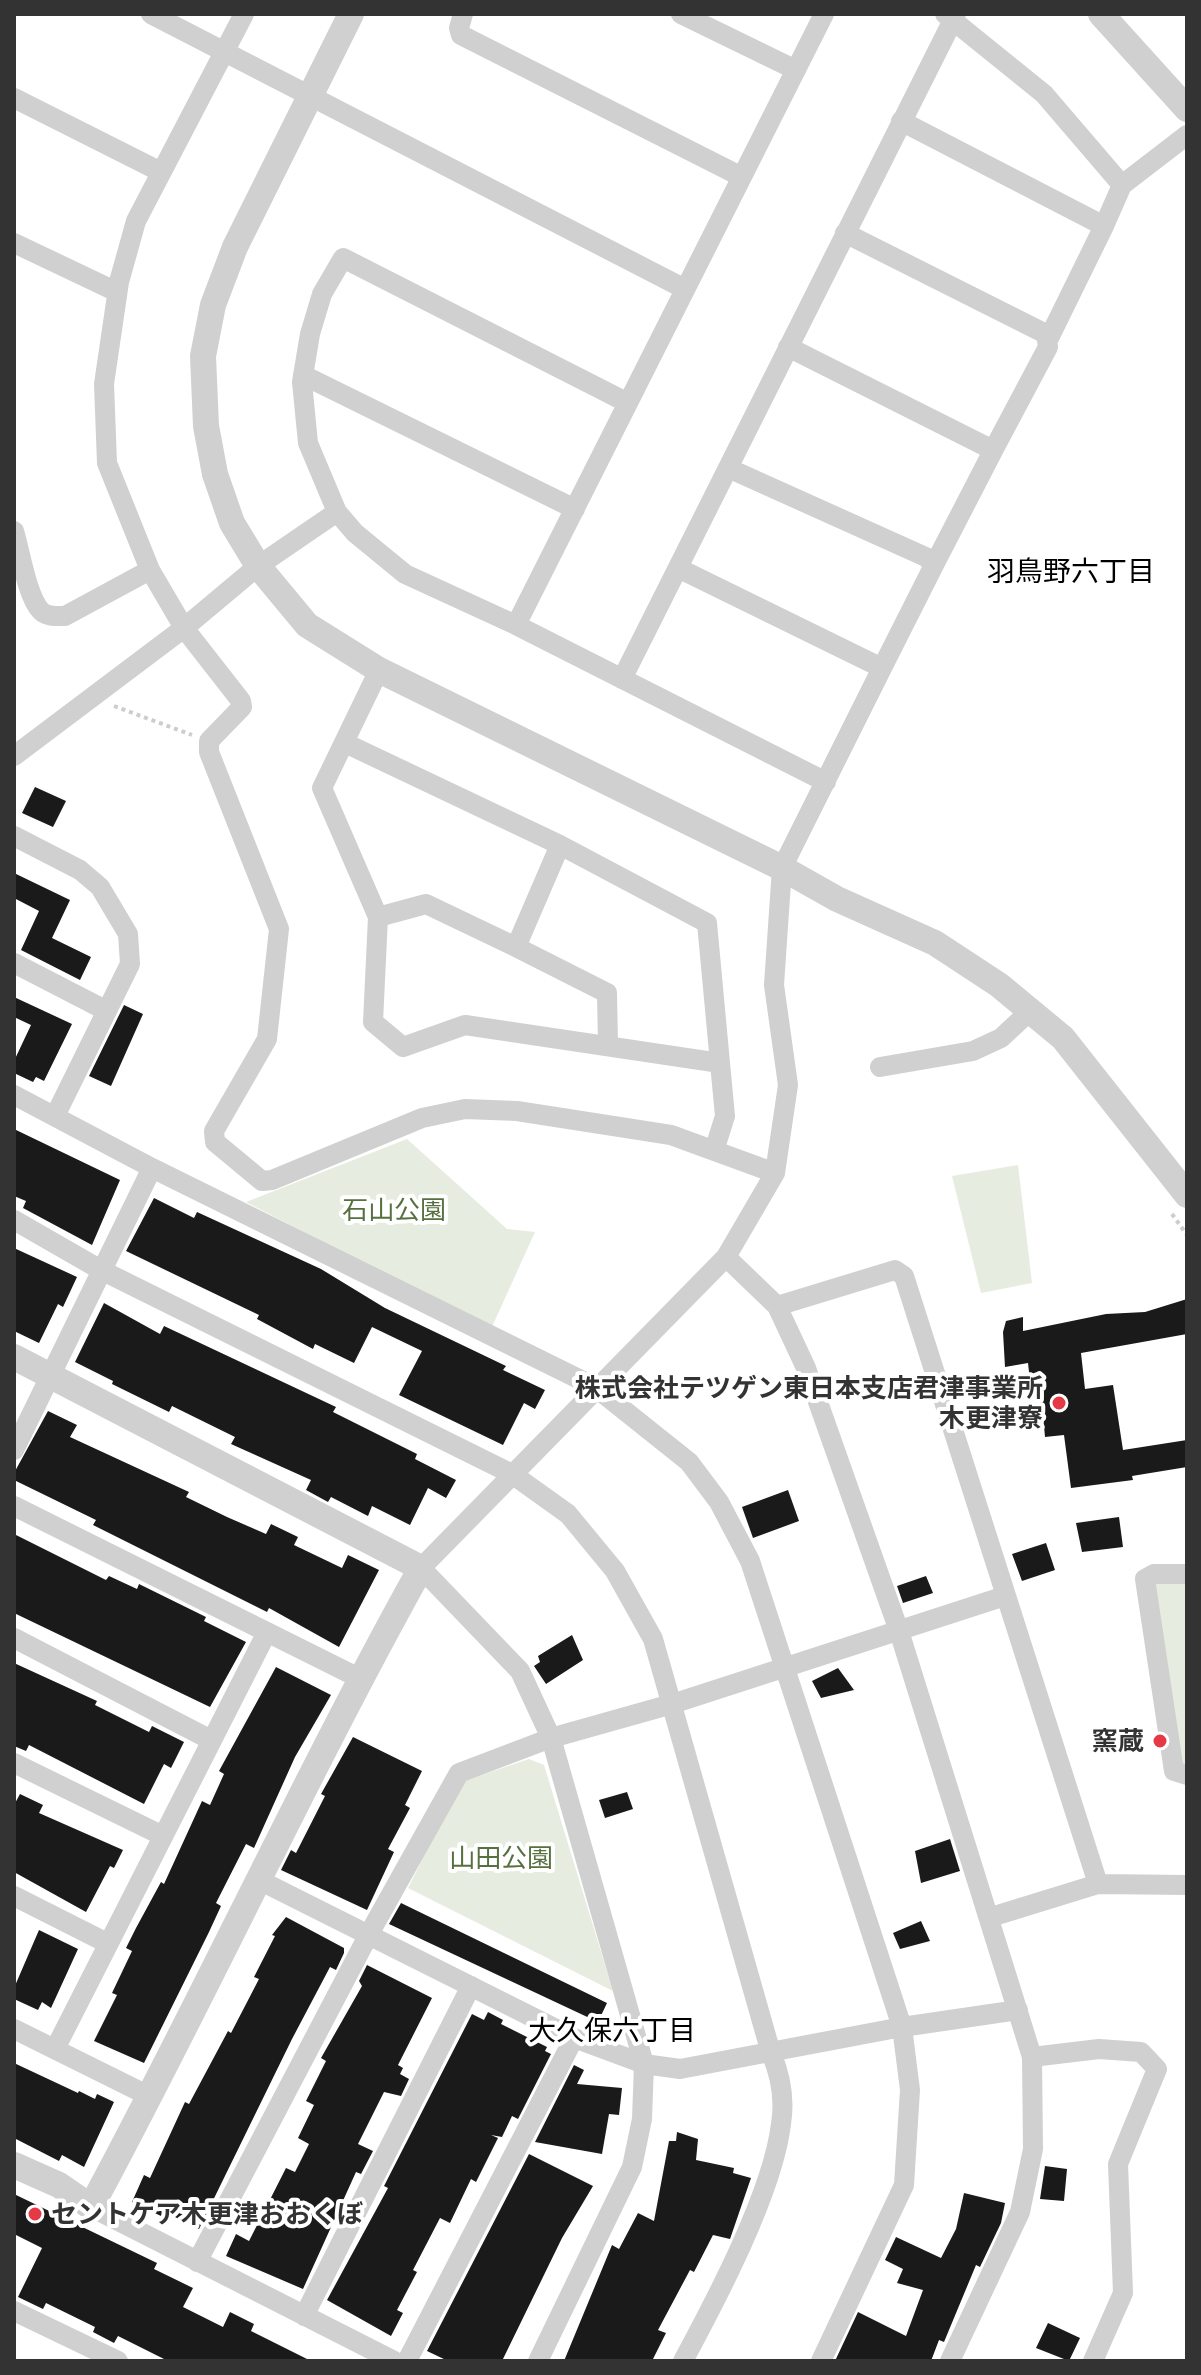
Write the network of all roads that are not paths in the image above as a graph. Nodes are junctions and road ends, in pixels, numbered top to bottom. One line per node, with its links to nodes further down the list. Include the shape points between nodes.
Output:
1 (151, 14): 9 (street)
2 (244, 14): 9 (street)
3 (351, 14): 12 (street)
4 (463, 14): 17 (street, via 461,35)
5 (681, 14): 10 (street)
6 (824, 14): 10 (street)
7 (1101, 14): 13 (street)
8 (951, 15): 14 (street); 18 (street, via 1044,94)
9 (224, 52): 12 (street); 16 (street)
10 (796, 70): 17 (street)
11 (14, 98): 16 (street)
12 (309, 98): 22 (street); 33 (street, via 235,247 213,305 203,356 206,426 215,474 232,523)
13 (1187, 109)
14 (901, 121): 19 (street); 20 (street)
15 (1187, 135): 18 (street)
16 (161, 172): 23 (street, via 136,221)
17 (742, 177): 22 (street)
18 (1122, 185): 19 (street)
19 (1104, 226): 24 (street)
20 (845, 233): 24 (street); 25 (street)
21 (14, 243): 23 (street)
22 (685, 289): 27 (street)
23 (117, 292): 36 (street, via 104,384 107,463)
24 (1049, 338): 28 (street)
25 (788, 347): 28 (street, via 987,447); 29 (street)
26 (303, 375): 27 (street, via 322,294 343,258); 30 (street); 31 (street, via 308,443)
27 (628, 403): 30 (street)
28 (996, 445): 34 (street)
29 (728, 468): 34 (street, via 928,558); 35 (street)
30 (575, 509): 37 (street)
31 (337, 512): 33 (street); 37 (street, via 405,574)
32 (14, 531): 36 (street, via 30,587 40,610 50,616 65,616)
33 (258, 566): 38 (street); 40 (street, via 307,625)
34 (933, 567): 39 (street)
35 (678, 568): 39 (street); 41 (street)
36 (150, 570): 38 (street)
37 (516, 625): 41 (street)
38 (184, 628): 43 (street); 58 (street, via 241,701 242,707 209,741 209,752 279,929 267,1039 214,1131 215,1142 262,1181 422,1118 465,1109 517,1111 671,1135)
39 (882, 668): 44 (street)
40 (379, 670): 42 (street); 47 (street)
41 (622, 679): 44 (street)
42 (345, 743): 46 (street); 48 (street, via 322,788)
43 (14, 756)
44 (826, 782): 47 (street)
45 (14, 836): 51 (street, via 90,879 128,934 130,964)
46 (560, 845): 49 (street); 54 (street, via 707,923)
47 (782, 868): 52 (street, via 935,943); 60 (street, via 774,985 788,1085)
48 (378, 917): 49 (street, via 426,904); 53 (street, via 373,1022 403,1047 465,1025)
49 (516, 947): 53 (street, via 607,993)
50 (14, 963): 51 (street)
51 (107, 1011): 57 (street)
52 (1030, 1011): 55 (street, via 1001,1038 973,1051); 61 (street, via 1063,1038)
53 (608, 1044): 54 (street)
54 (720, 1063): 58 (street, via 725,1116)
55 (880, 1067)
56 (14, 1095): 57 (street)
57 (55, 1116): 59 (street)
58 (714, 1151): 60 (street)
59 (152, 1168): 64 (street); 68 (street)
60 (775, 1173): 63 (street)
61 (1187, 1195)
62 (14, 1220): 64 (street)
63 (726, 1257): 65 (street); 68 (street)
64 (101, 1270): 67 (street); 70 (street)
65 (777, 1306): 74 (street, via 895,1270 904,1276); 75 (street, via 806,1368)
66 (14, 1357): 67 (street)
67 (51, 1375): 69 (street); 72 (street)
68 (595, 1387): 70 (street); 78 (street, via 689,1462 719,1502 750,1561)
69 (14, 1450)
70 (512, 1474): 72 (street); 80 (street, via 568,1514 615,1571 653,1639)
71 (14, 1506): 76 (street)
72 (421, 1568): 79 (street); 81 (street, via 520,1671)
73 (1187, 1574): 84 (street, via 1145,1579 1174,1771)
74 (1005, 1596): 75 (street); 87 (street)
75 (899, 1631): 78 (street); 90 (street)
76 (267, 1632): 79 (street); 82 (street)
77 (14, 1638): 82 (street)
78 (782, 1667): 80 (street); 95 (street)
79 (359, 1678): 86 (street)
80 (672, 1704): 81 (street); 99 (street)
81 (551, 1738): 91 (street, via 459,1773); 101 (street)
82 (211, 1740): 85 (street)
83 (14, 1763): 85 (street)
84 (1187, 1775)
85 (161, 1835): 92 (street)
86 (261, 1881): 91 (street); 102 (street)
87 (1098, 1884): 88 (street); 90 (street)
88 (1187, 1885)
89 (14, 1896): 92 (street)
90 (991, 1917): 94 (street)
91 (369, 1934): 93 (street); 105 (street)
92 (107, 1943): 98 (street)
93 (471, 1986): 97 (street); 107 (street)
94 (1018, 2010): 95 (street); 100 (street)
95 (902, 2027): 99 (street); 113 (street, via 910,2090 904,2185)
96 (14, 2029): 98 (street)
97 (574, 2038): 101 (street); 110 (street)
98 (55, 2049): 102 (street)
99 (771, 2053): 101 (street, via 680,2069); 112 (street, via 781,2078 781,2125 742,2239)
100 (1032, 2057): 114 (street, via 1033,2149 1020,2212); 115 (street, via 1099,2049 1141,2052 1157,2069 1118,2164 1123,2293)
101 (644, 2064): 111 (street, via 642,2119 632,2167)
102 (151, 2097): 104 (street)
103 (14, 2165): 104 (street)
104 (91, 2207): 105 (street)
105 (197, 2262): 107 (street)
106 (14, 2311): 108 (street)
107 (304, 2316): 109 (street)
108 (118, 2361)
109 (394, 2361)
110 (407, 2361)
111 (538, 2361)
112 (683, 2361)
113 (821, 2361)
114 (950, 2361)
115 (1093, 2361)

